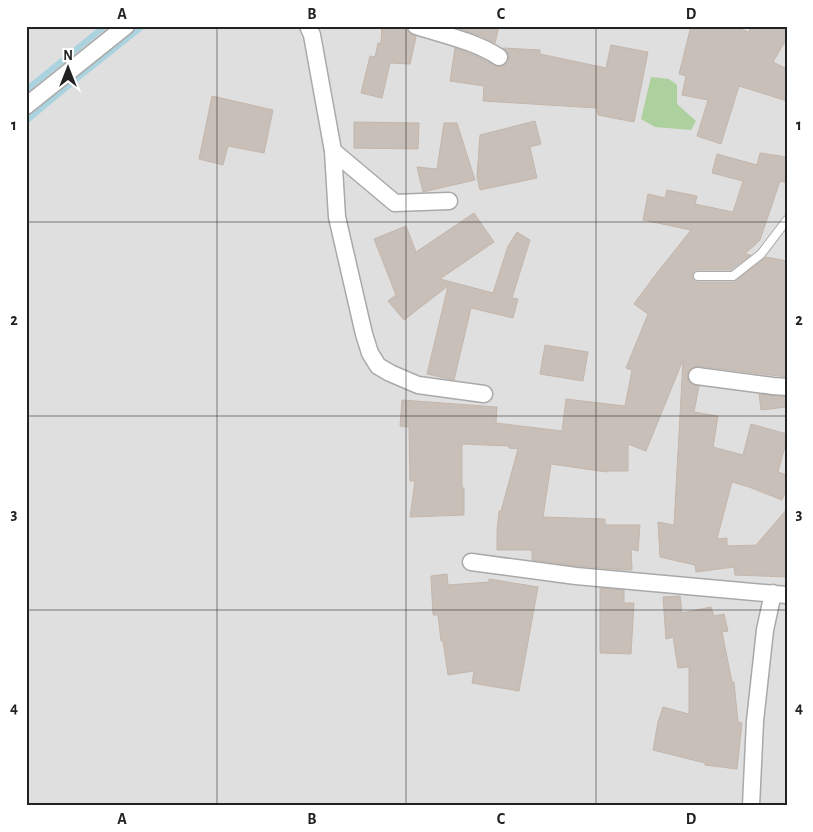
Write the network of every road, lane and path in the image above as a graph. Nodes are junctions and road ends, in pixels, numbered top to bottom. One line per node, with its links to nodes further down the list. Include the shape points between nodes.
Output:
1 (126, 26): 5 (street)
2 (308, 26): 6 (street)
3 (416, 26): 4 (street, via 473,43)
4 (499, 57)
5 (26, 106)
6 (333, 151): 7 (street, via 395,204); 12 (street, via 337,217 364,334 378,366 418,385)
7 (449, 201)
8 (787, 220): 9 (lane, via 761,254 733,276)
9 (698, 276)
10 (697, 376): 11 (street)
11 (787, 387)
12 (484, 394)
13 (470, 562): 14 (street, via 576,576)
14 (780, 594): 15 (street, via 765,630)
15 (751, 806)

